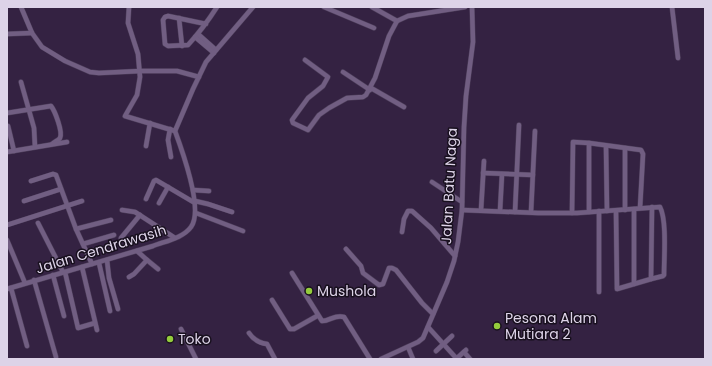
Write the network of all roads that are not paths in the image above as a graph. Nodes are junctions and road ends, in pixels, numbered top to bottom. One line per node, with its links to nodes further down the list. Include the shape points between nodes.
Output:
1 (21, 7): 14 (street)
2 (128, 7): 21 (street, via 128,23)
3 (215, 7): 12 (street)
4 (252, 7): 18 (street)
5 (324, 7): 13 (street)
6 (372, 7): 11 (street)
7 (466, 7): 11 (street, via 408,16)
8 (472, 7): 60 (street, Jalan Batu Naga, via 473,42 466,96)
9 (672, 7): 19 (street)
10 (179, 18): 12 (street); 17 (street); 17 (street, via 164,18 165,44)
11 (397, 21): 25 (street)
12 (206, 24): 16 (street)
13 (374, 28)
14 (32, 33): 15 (street); 21 (street, via 39,44 47,50 90,72)
15 (7, 34)
16 (196, 35): 17 (street, via 188,45); 18 (street)
17 (182, 46)
18 (215, 52): 23 (street, via 206,62)
19 (678, 58)
20 (305, 60): 25 (street, via 329,76 292,119 292,122 309,130 324,111 347,98 365,96)
21 (141, 71): 23 (street, via 177,71); 29 (street, via 137,95 125,116)
22 (344, 72): 25 (street)
23 (199, 77): 33 (street)
24 (22, 82): 27 (street)
25 (370, 89): 26 (street)
26 (404, 107)
27 (29, 109): 28 (street); 37 (street, via 52,107 58,120 60,135); 40 (street)
28 (7, 113)
29 (150, 123): 32 (street); 38 (street)
30 (8, 126): 42 (street)
31 (519, 126): 48 (street)
32 (170, 129): 33 (street); 44 (street, via 168,140)
33 (175, 131): 54 (street)
34 (535, 132): 49 (street)
35 (67, 142): 37 (street)
36 (589, 143): 39 (street); 77 (street); 79 (street, via 573,142)
37 (52, 144): 40 (street)
38 (146, 146)
39 (606, 146): 41 (street); 73 (street)
40 (35, 147): 42 (street)
41 (625, 148): 63 (street, via 641,150 643,154); 70 (street)
42 (14, 151): 43 (street)
43 (7, 152)
44 (171, 157)
45 (484, 161): 46 (street)
46 (483, 173): 47 (street); 68 (street)
47 (502, 174): 48 (street); 71 (street)
48 (517, 174): 49 (street); 75 (street)
49 (533, 175): 76 (street)
50 (31, 180): 53 (street, via 54,174)
51 (432, 182): 60 (street)
52 (168, 187): 56 (street, via 155,181); 59 (street); 61 (street)
53 (61, 189): 57 (street); 62 (street)
54 (193, 190): 55 (street); 59 (street)
55 (209, 191)
56 (146, 199)
57 (24, 201)
58 (82, 201): 62 (street)
59 (195, 202): 74 (street); 78 (street)
60 (462, 202): 67 (street, Jalan Batu Naga)
61 (159, 203)
62 (67, 206): 83 (street); 84 (street)
63 (640, 208): 64 (street); 65 (street)
64 (652, 208): 105 (street); 105 (street, via 660,207 662,212 664,275)
65 (634, 209): 70 (street); 108 (street)
66 (122, 210): 80 (street)
67 (462, 210): 68 (street); 94 (street, Jalan Batu Naga)
68 (482, 210): 71 (street)
69 (616, 210): 70 (street); 73 (street); 108 (street, via 617,289)
70 (624, 210)
71 (500, 211): 75 (street)
72 (599, 211): 73 (street); 77 (street); 110 (street)
73 (607, 211)
74 (232, 212)
75 (515, 212): 76 (street)
76 (530, 212): 79 (street)
77 (589, 212): 79 (street)
78 (196, 213): 85 (street); 89 (street, Jalan Cendrawasih, via 192,226)
79 (572, 213)
80 (140, 215): 88 (street); 89 (street)
81 (111, 220): 84 (street)
82 (38, 223): 101 (street)
83 (7, 225)
84 (76, 229): 91 (street)
85 (243, 231)
86 (402, 232): 94 (street, via 404,219 408,211 412,211)
87 (114, 235): 91 (street)
88 (121, 238)
89 (175, 238): 93 (street, Jalan Cendrawasih)
90 (7, 240): 107 (street)
91 (82, 244): 98 (street)
92 (346, 249): 114 (street, via 363,272 379,285 383,284 389,268 396,270)
93 (137, 251): 95 (street, Jalan Cendrawasih); 96 (street)
94 (455, 256): 114 (street, Jalan Batu Naga)
95 (107, 260): 97 (street, Jalan Cendrawasih); 112 (street)
96 (147, 260): 100 (street); 104 (street)
97 (99, 263): 98 (street, Jalan Cendrawasih); 113 (street)
98 (92, 264): 99 (street, Jalan Cendrawasih)
99 (82, 267): 101 (street, Jalan Cendrawasih); 117 (street)
100 (158, 269)
101 (64, 272): 103 (street, Jalan Cendrawasih); 117 (street, via 78,328)
102 (292, 273): 116 (street)
103 (53, 275): 106 (street, Jalan Cendrawasih); 115 (street)
104 (129, 277)
105 (651, 279): 108 (street)
106 (34, 280): 107 (street, Jalan Cendrawasih); 127 (street)
107 (25, 283): 109 (street, Jalan Cendrawasih)
108 (634, 284)
109 (8, 288): 124 (street)
110 (599, 292)
111 (272, 300): 116 (street, via 292,330)
112 (118, 309)
113 (110, 311)
114 (433, 314): 118 (street, Jalan Batu Naga)
115 (64, 316)
116 (317, 316): 131 (street, via 323,322 337,316 344,317)
117 (95, 323): 120 (street)
118 (428, 327): 123 (street); 125 (street, Jalan Batu Naga, via 423,338)
119 (181, 329): 129 (street)
120 (97, 330)
121 (249, 333): 130 (street, via 254,339 267,344)
122 (452, 336): 123 (street)
123 (444, 343): 126 (street); 133 (street)
124 (27, 346)
125 (408, 347): 128 (street, Jalan Batu Naga); 132 (street)
126 (436, 351)
127 (56, 357)
128 (385, 358)
129 (196, 359)
130 (275, 359)
131 (370, 359)
132 (413, 359)
133 (457, 359): 134 (street, via 465,351)
134 (470, 359)

